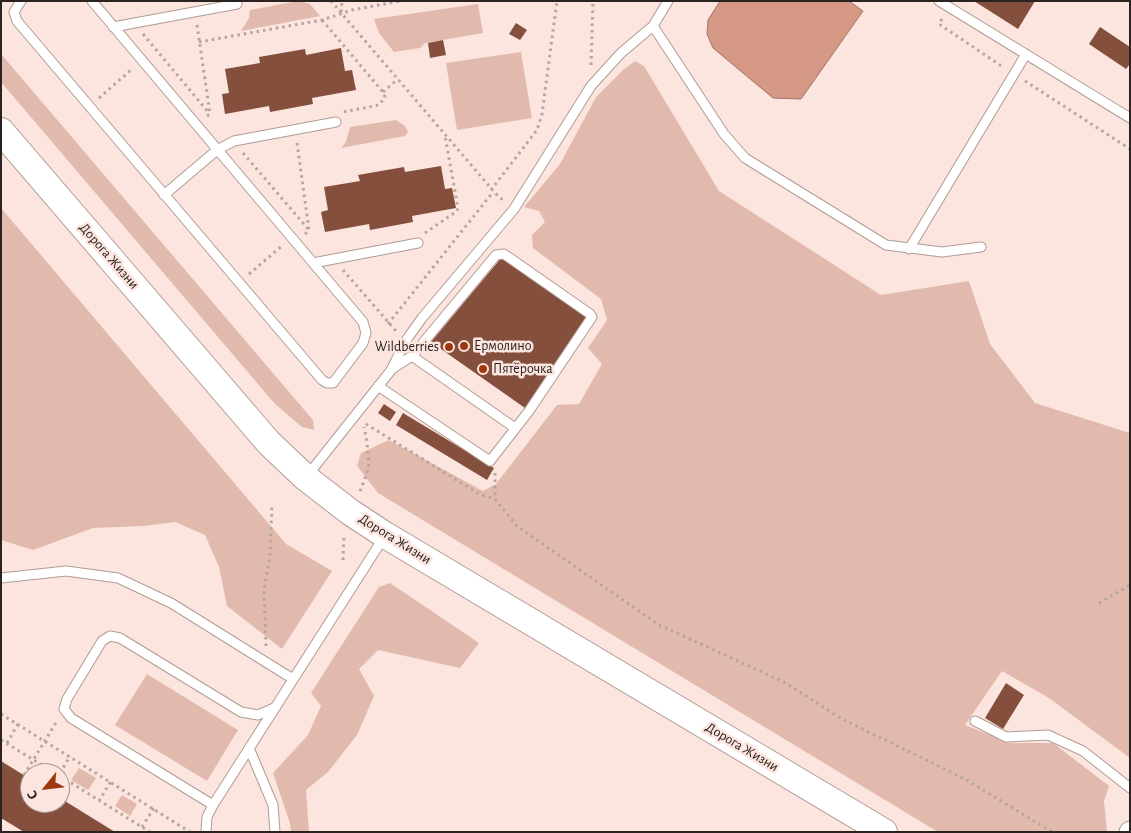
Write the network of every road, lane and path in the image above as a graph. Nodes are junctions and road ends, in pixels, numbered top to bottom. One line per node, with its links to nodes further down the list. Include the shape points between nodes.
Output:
1 (21, 1): 34 (lane, via 14,12 17,21)
2 (92, 1): 16 (lane)
3 (331, 1): 12 (path)
4 (342, 1): 12 (path)
5 (400, 1): 12 (path)
6 (557, 1): 33 (path, via 537,130)
7 (593, 1): 21 (path)
8 (668, 1): 15 (lane)
9 (939, 1): 18 (lane)
10 (237, 4): 11 (lane)
11 (195, 12): 14 (lane); 17 (path)
12 (341, 13): 13 (path); 19 (path)
13 (322, 20): 17 (path); 23 (path)
14 (134, 23): 16 (lane); 24 (path)
15 (653, 26): 21 (lane, via 621,53); 40 (lane, via 724,134 744,158 886,245)
16 (113, 27): 27 (lane)
17 (199, 42): 24 (path)
18 (1026, 54): 25 (lane); 40 (lane)
19 (398, 79): 23 (path); 30 (path)
20 (119, 80): 22 (path)
21 (591, 86): 46 (lane, via 514,209 422,318 406,339)
22 (107, 91)
23 (383, 92): 26 (path, via 385,97 379,105)
24 (210, 114): 27 (path)
25 (1129, 117)
26 (335, 118): 28 (lane)
27 (196, 125): 32 (lane)
28 (295, 130): 31 (lane); 35 (path)
29 (1, 131): 50 (main road, Дорога Жизни, via 269,443)
30 (445, 135): 33 (path); 36 (path, via 458,208 428,232)
31 (234, 141): 32 (lane); 35 (path)
32 (217, 150): 34 (lane); 37 (lane)
33 (493, 192): 42 (path, via 390,325)
34 (164, 195): 43 (lane, via 322,380 333,383 363,343 366,333 363,322)
35 (309, 230): 37 (path)
36 (422, 233)
37 (295, 242): 43 (lane)
38 (418, 243): 42 (lane)
39 (981, 247): 40 (lane, via 942,252)
40 (909, 249)
41 (269, 257): 44 (path)
42 (333, 259): 43 (lane)
43 (313, 263)
44 (257, 267)
45 (412, 356): 46 (lane); 48 (lane); 48 (lane, via 500,252 559,292 590,314 591,322)
46 (392, 369): 47 (lane)
47 (378, 386): 49 (lane); 50 (lane)
48 (515, 428): 49 (lane)
49 (490, 461): 52 (path, via 495,466)
50 (306, 478): 55 (main road, Дорога Жизни)
51 (359, 495): 52 (path, via 369,468 363,422 481,495)
52 (495, 499): 88 (path, via 517,526 659,625 784,682 842,719 966,779)
53 (272, 504): 60 (path, via 270,555 264,590)
54 (344, 528): 56 (path)
55 (385, 535): 61 (lane); 87 (main road, Дорога Жизни)
56 (343, 560)
57 (1, 578): 60 (lane, via 66,571 118,578 171,603)
58 (1130, 585): 59 (path)
59 (1099, 603)
60 (267, 662): 61 (lane)
61 (294, 679): 62 (lane)
62 (276, 707): 70 (lane); 80 (lane, via 258,715 241,712 120,638 110,636 102,642 66,699 64,710 71,718)
63 (1, 714): 65 (path)
64 (975, 721): 78 (lane, via 1006,737 1048,735 1083,751)
65 (18, 724): 68 (path); 69 (path)
66 (55, 725): 68 (path)
67 (1, 740): 69 (path)
68 (45, 741): 71 (path); 72 (path)
69 (7, 744): 72 (path)
70 (249, 748): 80 (lane); 86 (lane, via 273,805)
71 (70, 756): 75 (path); 77 (path)
72 (33, 760): 73 (path); 74 (path)
73 (31, 763)
74 (38, 763)
75 (66, 763)
76 (70, 781): 79 (path)
77 (111, 781): 79 (path); 81 (path)
78 (1130, 788)
79 (99, 800): 82 (path)
80 (213, 805): 85 (lane, via 207,817)
81 (154, 808): 82 (path); 84 (path)
82 (142, 827): 83 (path)
83 (150, 832)
84 (190, 832)
85 (206, 832)
86 (275, 832)
87 (884, 832)
88 (1052, 832)

